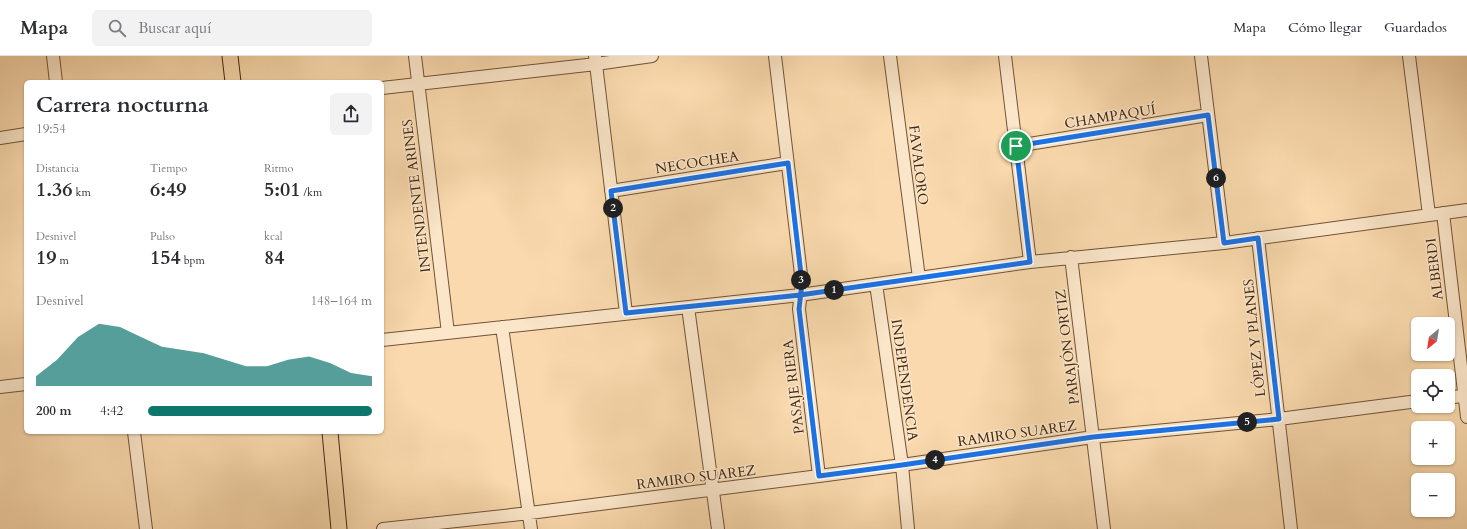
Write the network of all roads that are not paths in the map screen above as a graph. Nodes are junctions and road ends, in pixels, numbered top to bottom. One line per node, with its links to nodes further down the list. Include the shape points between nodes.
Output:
1 (53, 56): 11 (street)
2 (230, 56): 12 (main road)
3 (415, 56): 13 (street, INTENDENTE ARINES)
4 (652, 56): 10 (street)
5 (775, 56): 19 (street)
6 (890, 56): 28 (street, FAVALORO)
7 (1005, 56): 18 (street)
8 (1201, 56): 15 (street)
9 (1409, 56): 23 (street)
10 (595, 60): 13 (street); 20 (street)
11 (56, 80)
12 (233, 80)
13 (418, 83): 14 (street); 34 (street, INTENDENTE ARINES)
14 (384, 88)
15 (1208, 115): 18 (street, CHAMPAQUÍ); 25 (street)
16 (24, 134): 17 (street)
17 (0, 138)
18 (1016, 146): 27 (street)
19 (788, 163): 20 (street, NECOCHEA); 30 (street, via 802,283)
20 (611, 191): 32 (street)
21 (1467, 210): 22 (street)
22 (1443, 213): 23 (street); 38 (street, ALBERDI)
23 (1430, 215): 24 (street)
24 (1258, 238): 25 (street); 42 (street, LÓPEZ Y PLANES)
25 (1224, 243): 26 (street)
26 (1071, 257): 27 (street); 45 (street, PARAJÓN ORTIZ)
27 (1030, 262): 28 (street)
28 (918, 278): 29 (street)
29 (876, 284): 30 (street); 46 (street, INDEPENDENCIA)
30 (800, 295): 31 (street); 47 (street, PASAJE RIERA, via 799,309)
31 (688, 307): 32 (street); 48 (street)
32 (626, 313): 33 (street)
33 (502, 327): 34 (street); 49 (street)
34 (448, 333): 35 (street)
35 (384, 340)
36 (24, 384): 37 (street)
37 (0, 387)
38 (1466, 395): 39 (street); 41 (street, ALBERDI)
39 (1455, 397)
40 (1411, 403): 42 (street, RAMIRO SUAREZ)
41 (1467, 417)
42 (1279, 419): 45 (street, RAMIRO SUAREZ); 57 (street, LÓPEZ Y PLANES)
43 (134, 434): 50 (street)
44 (330, 434): 51 (main road)
45 (1093, 437): 46 (street, RAMIRO SUAREZ); 56 (street, PARAJÓN ORTIZ)
46 (902, 465): 47 (street, RAMIRO SUAREZ); 55 (street, INDEPENDENCIA)
47 (819, 476): 48 (street, RAMIRO SUAREZ)
48 (713, 490): 49 (street, RAMIRO SUAREZ); 54 (street)
49 (530, 513): 52 (street, RAMIRO SUAREZ); 53 (street)
50 (146, 529)
51 (339, 529)
52 (383, 529)
53 (531, 529)
54 (718, 529)
55 (908, 529)
56 (1104, 529)
57 (1291, 529)

